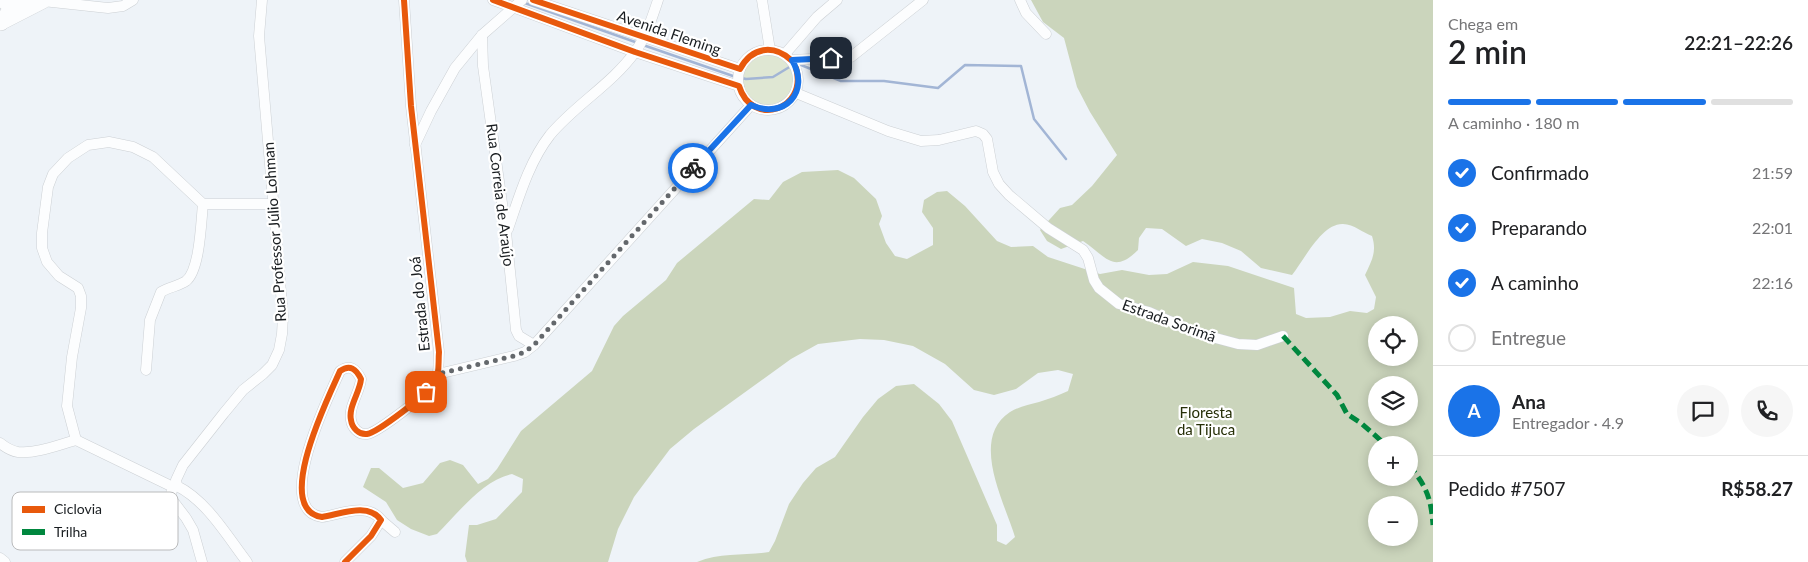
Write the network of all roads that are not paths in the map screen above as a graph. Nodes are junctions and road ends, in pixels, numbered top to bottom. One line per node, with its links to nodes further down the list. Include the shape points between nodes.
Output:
1 (132, 0): 11 (street, via 123,6 108,8)
2 (262, 0): 30 (street, Rua Professor Júlio Lohman, via 259,36)
3 (404, 0): 24 (street, Estrada do Joá)
4 (493, 0): 13 (street, Avenida Fleming)
5 (533, 0): 17 (street, Avenida Fleming)
6 (658, 0): 17 (street)
7 (762, 0): 18 (street)
8 (837, 0): 19 (street, via 817,17)
9 (923, 0): 19 (street, via 850,57)
10 (1020, 0): 15 (street, via 1026,13)
11 (43, 1): 12 (street); 14 (highway)
12 (3, 3): 14 (highway, via 9,6 9,11)
13 (517, 4): 16 (street); 17 (street, Avenida Fleming)
14 (1, 23)
15 (1046, 34)
16 (482, 35): 25 (street, via 455,68); 27 (street, Rua Correia de Araújo, via 483,66)
17 (639, 44): 20 (street, Avenida Fleming); 21 (street, Avenida Fleming); 28 (street, via 551,135 537,155)
18 (770, 50): 19 (street); 20 (street, via 755,53)
19 (791, 61): 22 (street, via 799,76)
20 (740, 70): 21 (street)
21 (739, 85): 23 (street)
22 (796, 93): 23 (street, via 781,108 760,109); 32 (street, Estrada Sorimã, via 888,132 921,141 976,131 983,134 987,138 993,172 999,184 1048,228 1083,250 1094,280 1119,304 1149,312 1197,333 1238,344 1256,346)
23 (751, 105): 33 (street)
24 (411, 106): 25 (street, via 418,114); 26 (street, Estrada do Joá)
25 (431, 111): 26 (street)
26 (415, 146): 35 (street, Estrada do Joá)
27 (500, 185): 28 (street, via 510,192); 31 (street, Rua Correia de Araújo)
28 (521, 191): 31 (street)
29 (203, 204): 30 (street); 34 (street, via 196,258 190,276 185,282 161,292 150,320); 36 (street, via 153,157 133,147 109,142 88,145 68,158 53,174 48,187 42,248 47,262 58,276 78,288 81,296 67,406)
30 (272, 204): 38 (street, Rua Professor Júlio Lohman, via 283,316 279,350 272,364 243,390 183,465)
31 (506, 232): 33 (street, Rua Correia de Araújo, via 516,330 519,336)
32 (1282, 336)
33 (534, 345): 35 (street, via 514,356)
34 (146, 370)
35 (438, 374): 41 (street, via 426,392 384,425 365,434 353,427 350,419 361,379 355,370 346,366 340,371 318,422 303,477 301,491 305,505 318,517 360,510 371,511)
36 (76, 440): 37 (street, via 26,452 16,452); 38 (street)
37 (0, 443)
38 (175, 487): 39 (street); 46 (street, via 192,495)
39 (173, 492)
40 (178, 509): 45 (street, via 193,530)
41 (381, 520): 42 (street); 47 (street, via 371,536)
42 (395, 532)
43 (0, 558): 44 (street)
44 (5, 562)
45 (202, 562)
46 (247, 562)
47 (345, 562)

